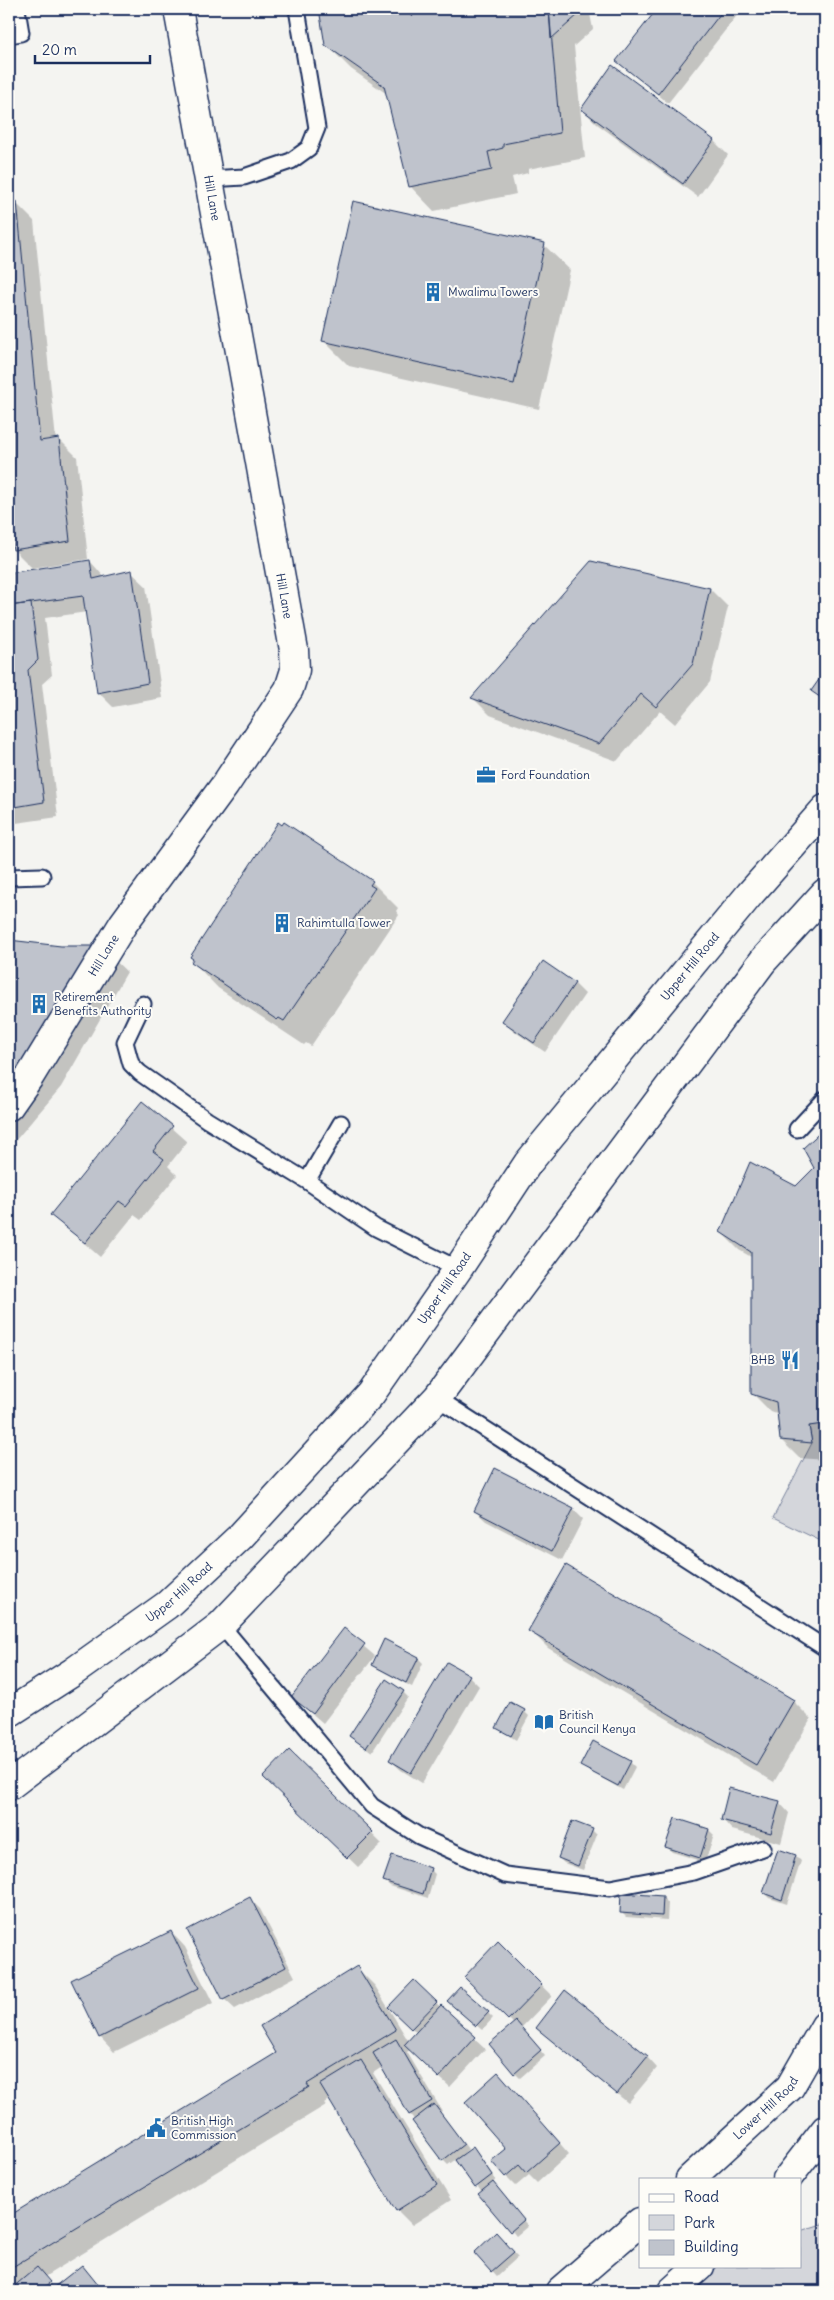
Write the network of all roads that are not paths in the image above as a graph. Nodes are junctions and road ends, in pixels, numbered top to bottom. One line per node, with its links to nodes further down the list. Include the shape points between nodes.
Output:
1 (17, 9): 4 (lane, via 21,34)
2 (178, 9): 5 (street, Hill Lane)
3 (297, 9): 5 (lane, via 317,128 309,148 291,161 244,177)
4 (9, 35)
5 (209, 179): 12 (street, Hill Lane, via 295,670 289,689 271,718 124,924)
6 (825, 809): 16 (street, Upper Hill Road, via 750,894 528,1163)
7 (42, 876): 8 (lane)
8 (9, 877)
9 (825, 893): 17 (street, via 763,961)
10 (144, 1004): 15 (lane, via 125,1042 131,1064 207,1120)
11 (825, 1099): 14 (lane)
12 (9, 1106)
13 (341, 1123): 15 (lane)
14 (797, 1129)
15 (306, 1181): 16 (lane, via 376,1228)
16 (458, 1269): 20 (street, Upper Hill Road, via 371,1394 240,1537 167,1605)
17 (437, 1398): 18 (street); 19 (lane)
18 (221, 1625): 21 (street); 22 (lane, via 372,1806 419,1836 505,1875 610,1888 694,1872)
19 (825, 1648)
20 (9, 1713)
21 (9, 1786)
22 (763, 1848)
23 (825, 2026): 25 (street, Lower Hill Road, via 790,2087)
24 (825, 2130): 26 (street)
25 (691, 2178)
26 (788, 2178)
27 (639, 2223): 29 (street)
28 (698, 2268): 30 (street)
29 (560, 2291)
30 (672, 2291)

